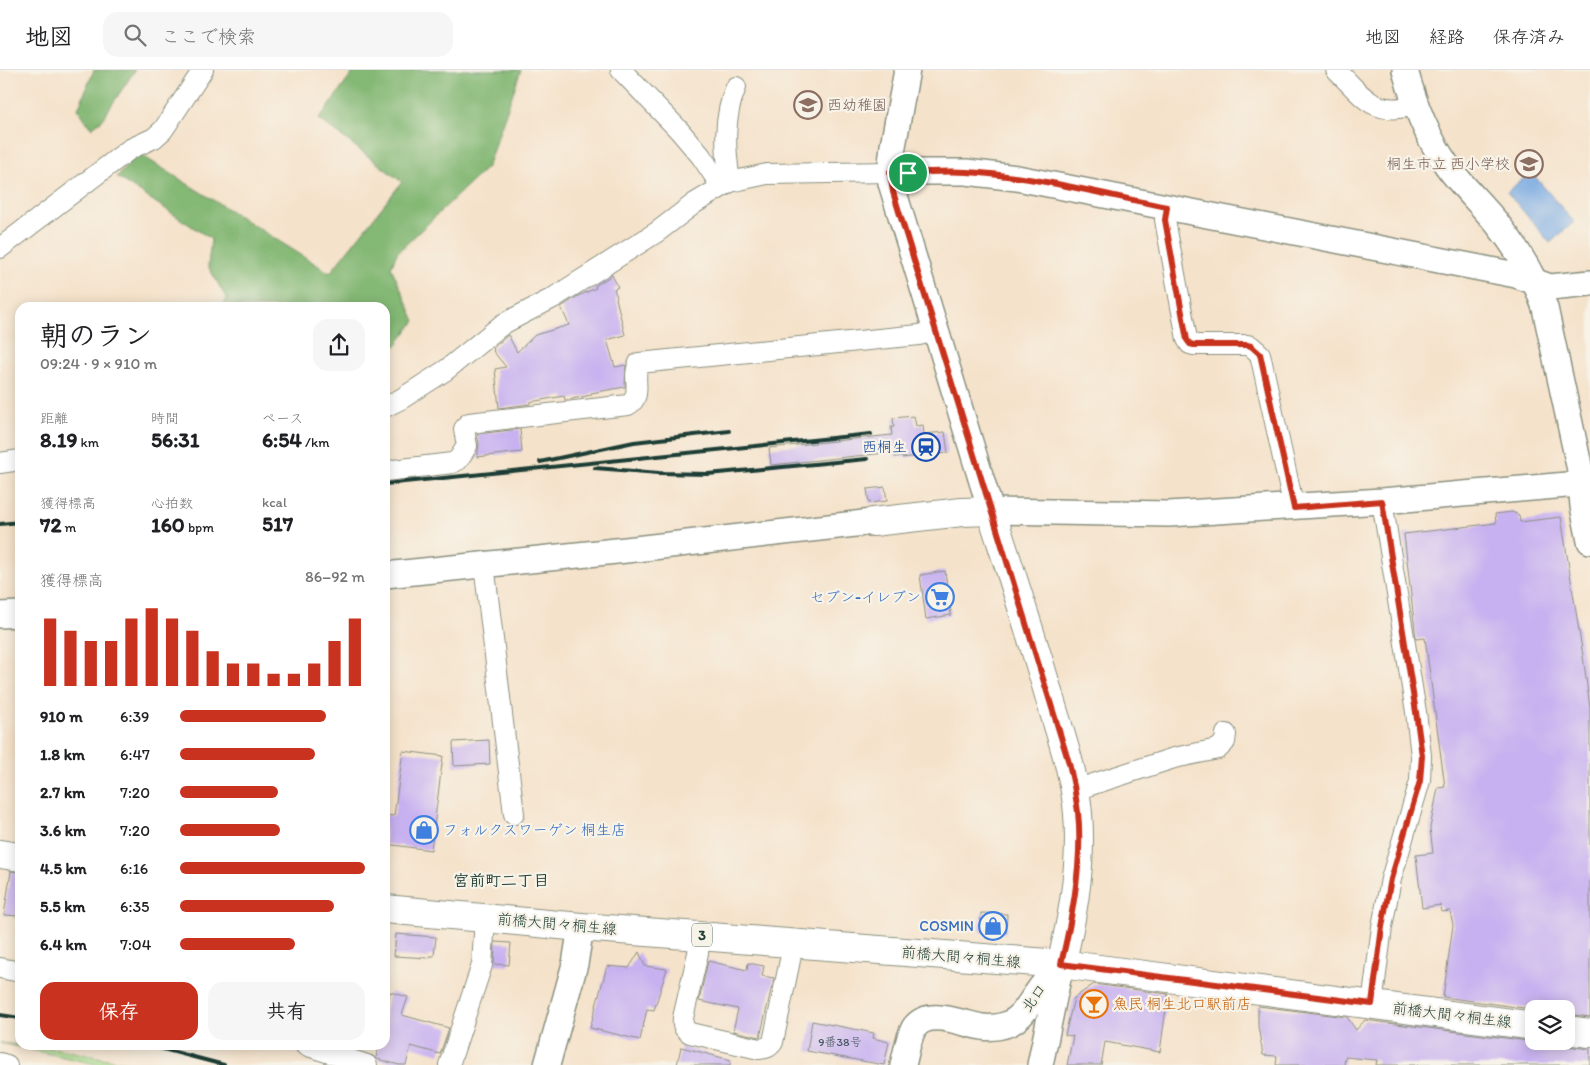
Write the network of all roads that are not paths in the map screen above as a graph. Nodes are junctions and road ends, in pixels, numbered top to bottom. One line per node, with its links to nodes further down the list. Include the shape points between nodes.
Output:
1 (203, 70): 11 (street, via 163,130 154,138 130,148)
2 (621, 70): 9 (street)
3 (907, 70): 8 (street)
4 (1336, 70): 7 (street, via 1375,105 1389,109)
5 (1405, 70): 7 (street)
6 (736, 87): 9 (street, via 728,112)
7 (1415, 105): 12 (street, via 1426,132 1447,165 1497,223)
8 (890, 172): 9 (street, via 768,174); 10 (street, via 984,174); 14 (street, via 893,192)
9 (726, 184): 15 (street, via 553,298 495,329 446,370)
10 (1167, 207): 12 (street, via 1516,275); 21 (street, via 1165,220 1187,340 1194,345 1247,345 1260,354)
11 (0, 248)
12 (1536, 283): 13 (street, via 1550,287); 19 (street, via 1545,308 1580,470)
13 (1590, 283)
14 (937, 331): 18 (street, via 639,363 635,369 636,396 628,406 469,423 464,429 467,446 458,460); 22 (street)
15 (390, 404)
16 (15, 461): 17 (street)
17 (0, 463)
18 (390, 470)
19 (1586, 484): 20 (street); 24 (street, via 1583,506)
20 (1382, 501): 21 (street); 42 (street, via 1422,768 1391,879)
21 (1294, 508): 22 (street, via 1170,514)
22 (991, 511): 23 (main road); 30 (main road, via 1044,678)
23 (873, 522): 25 (street)
24 (1590, 541)
25 (484, 564): 26 (street); 31 (street)
26 (390, 573)
27 (15, 614): 28 (street)
28 (0, 615)
29 (1226, 734): 30 (street, via 1225,742 1218,749 1174,758)
30 (1075, 790): 39 (main road, via 1079,847 1073,908)
31 (514, 814)
32 (0, 854): 33 (main road)
33 (15, 856)
34 (390, 909): 35 (main road, 前橋大間々桐生線 / 3)
35 (485, 918): 36 (main road, 前橋大間々桐生線 / 3); 50 (street, via 482,965)
36 (581, 927): 37 (main road, 前橋大間々桐生線 / 3); 51 (street, via 575,964)
37 (700, 935): 38 (main road, 前橋大間々桐生線 / 3); 38 (street, via 682,1018 685,1030 759,1049 773,1042)
38 (792, 943): 39 (main road, 前橋大間々桐生線 / 3)
39 (1061, 964): 42 (main road, 前橋大間々桐生線 / 3); 52 (street, 北口 / 北口, via 1024,1013 1007,1024 980,1027 934,1018 918,1023 912,1032); 53 (street, 北口 / 北口)
40 (0, 968): 41 (street)
41 (15, 971)
42 (1372, 1004): 43 (main road, 前橋大間々桐生線 / 3)
43 (1525, 1025)
44 (1575, 1031): 45 (main road)
45 (1590, 1032)
46 (320, 1050): 49 (street)
47 (0, 1064): 48 (street)
48 (7, 1065)
49 (367, 1065)
50 (449, 1065)
51 (547, 1065)
52 (903, 1065)
53 (1040, 1065)

